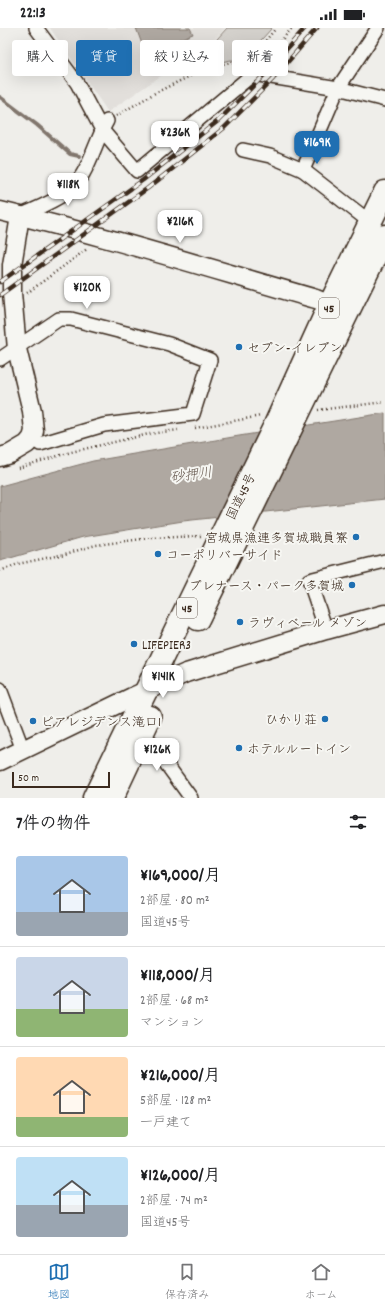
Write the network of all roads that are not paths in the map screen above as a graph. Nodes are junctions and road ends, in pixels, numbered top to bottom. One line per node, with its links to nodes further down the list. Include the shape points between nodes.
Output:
1 (36, 28): 5 (street, via 77,83)
2 (378, 28): 3 (street)
3 (338, 88): 4 (street); 5 (street, via 253,74 136,171); 7 (street)
4 (385, 100)
5 (104, 126): 10 (street, via 79,180 65,194)
6 (243, 150): 7 (street, via 270,156)
7 (303, 170): 11 (street)
8 (385, 192): 11 (highway, 国道45号 / 45)
9 (0, 211): 10 (street)
10 (20, 216): 12 (street, via 105,238); 13 (street, via 12,265)
11 (378, 229): 12 (highway, 国道45号 / 45)
12 (339, 308): 17 (highway, 国道45号 / 45, via 278,420)
13 (17, 349): 14 (street); 15 (street, via 32,411); 15 (street, via 59,319 71,319 169,344 210,360 194,414 104,425 40,444)
14 (0, 359)
15 (32, 438): 16 (street, via 20,449)
16 (0, 457)
17 (227, 528): 21 (highway, 国道45号 / 45); 23 (highway, 国道45号 / 45)
18 (385, 561): 20 (street, via 309,580)
19 (385, 614): 20 (street)
20 (326, 630): 21 (street)
21 (167, 681): 23 (street); 24 (highway, 国道45号 / 45)
22 (0, 689): 25 (street)
23 (147, 690): 25 (street); 27 (highway, 国道45号 / 45)
24 (143, 732): 28 (highway, 国道45号 / 45); 29 (street)
25 (23, 750): 26 (street)
26 (0, 761)
27 (94, 798)
28 (112, 798)
29 (191, 798)

